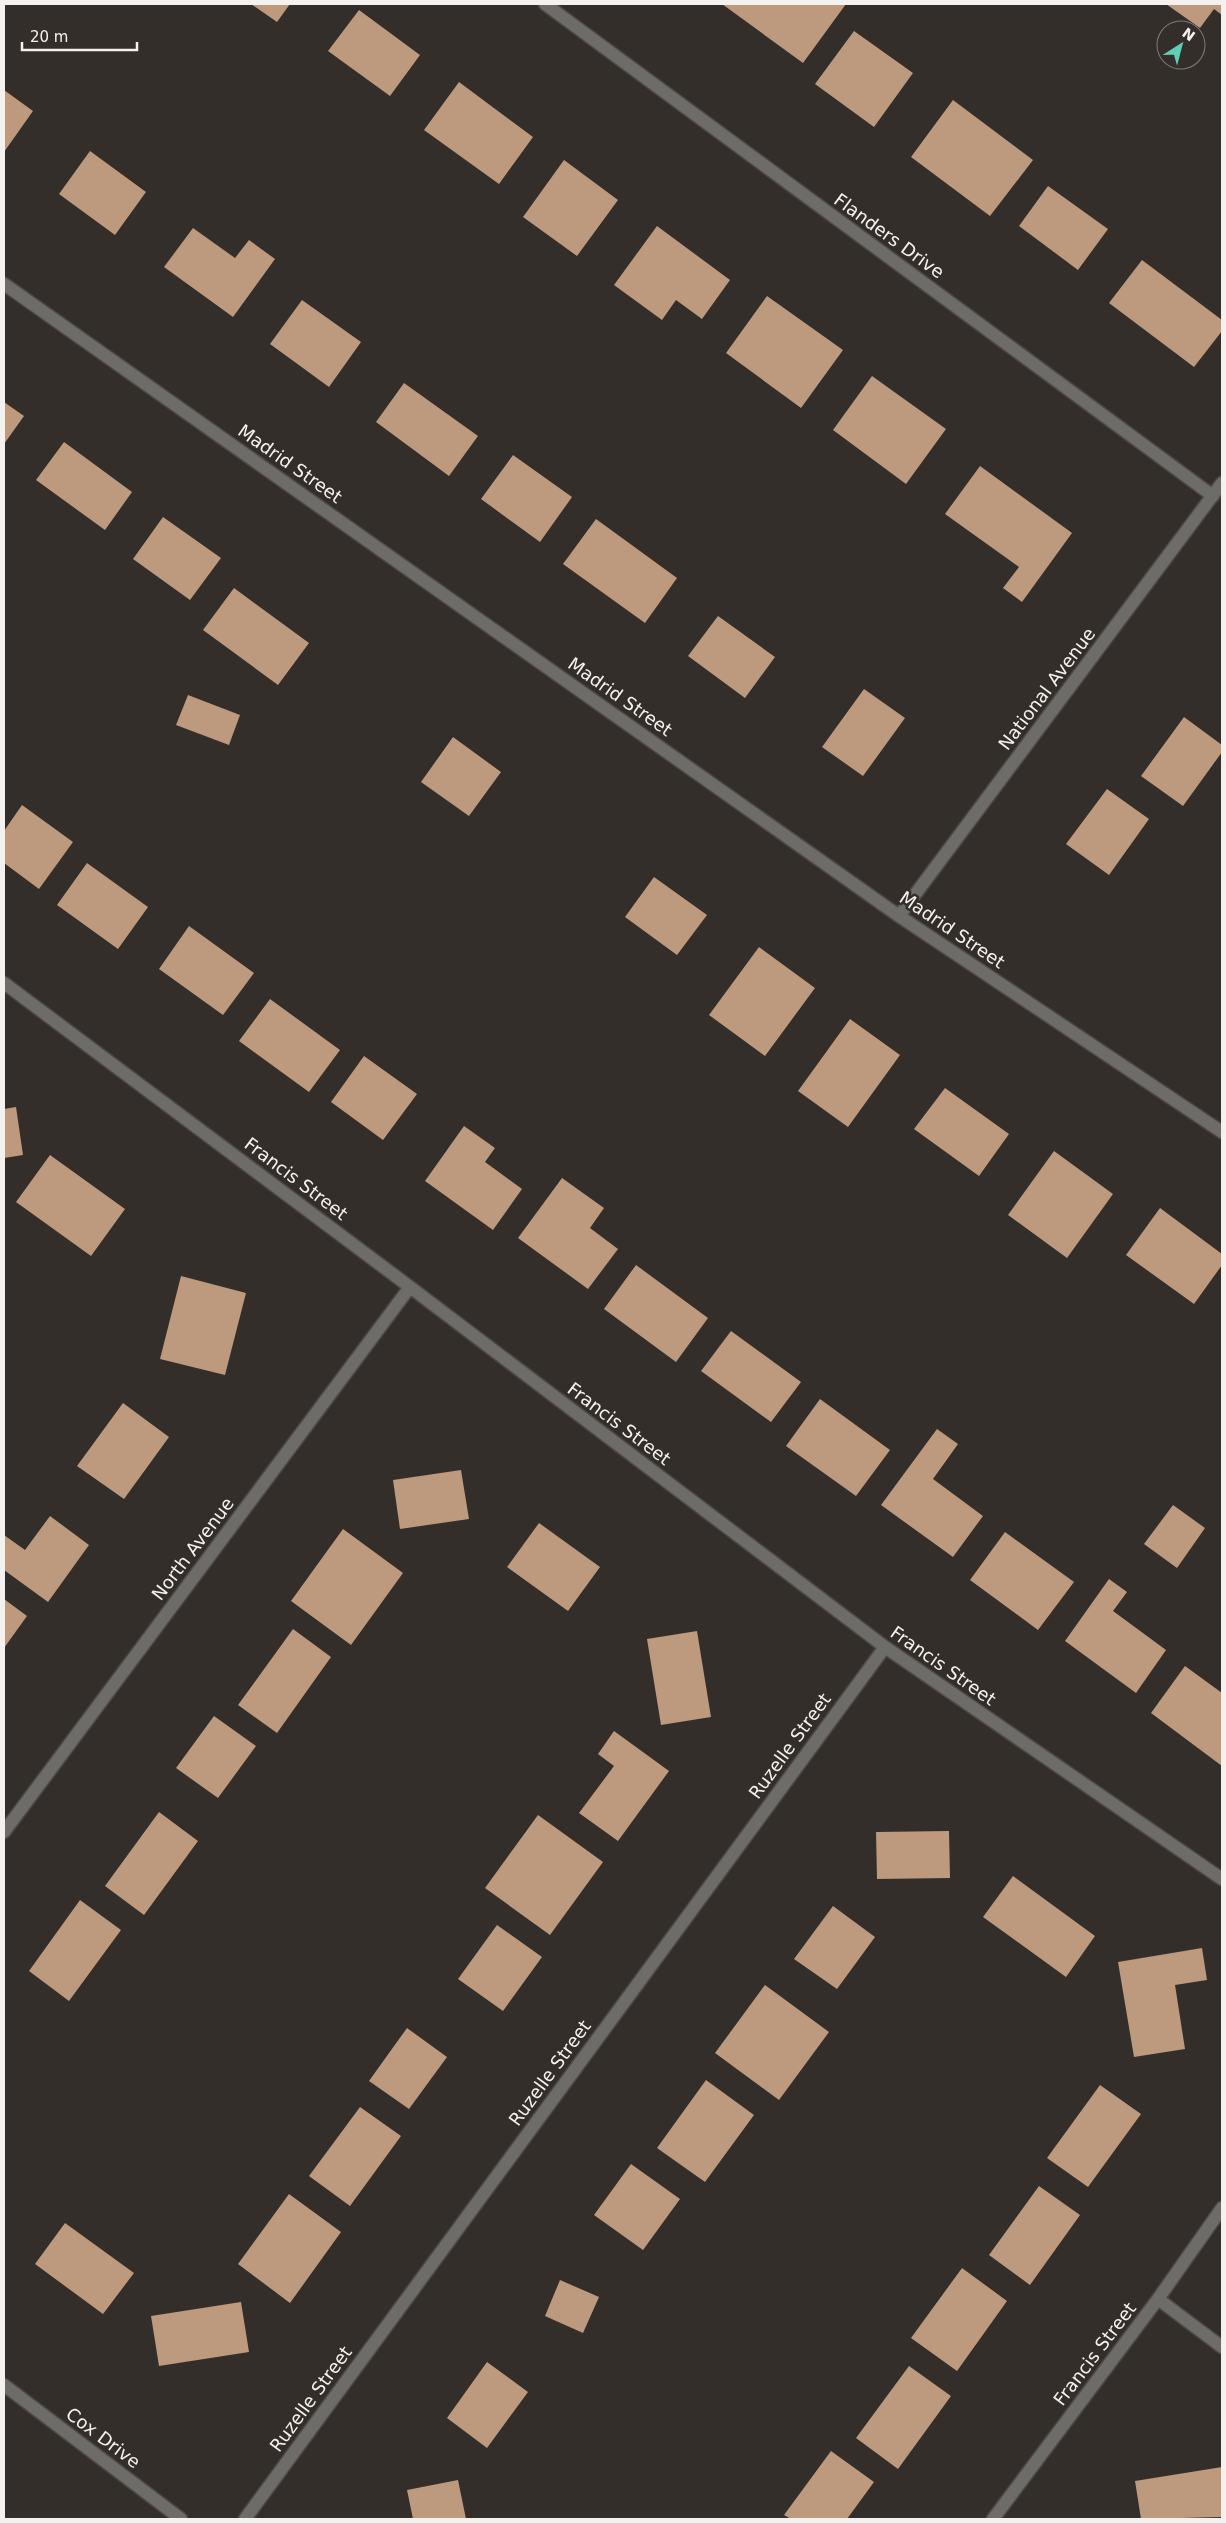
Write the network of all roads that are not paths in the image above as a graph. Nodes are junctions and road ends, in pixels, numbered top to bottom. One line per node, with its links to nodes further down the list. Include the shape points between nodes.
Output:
1 (544, 4): 4 (street, Flanders Drive)
2 (4, 284): 5 (street, Madrid Street)
3 (1222, 483): 4 (street, National Avenue)
4 (1213, 496): 5 (street, National Avenue)
5 (900, 916): 7 (street, Madrid Street)
6 (4, 982): 8 (street, Francis Street)
7 (1222, 1132)
8 (410, 1287): 9 (street, Francis Street); 10 (street, North Avenue)
9 (884, 1647): 11 (street, Francis Street); 17 (street, Ruzelle Street)
10 (4, 1832)
11 (1222, 1879)
12 (1222, 2208): 13 (street, Francis Street)
13 (1158, 2299): 14 (street); 18 (street, Francis Street)
14 (1222, 2346)
15 (4, 2385): 16 (street, Cox Drive)
16 (181, 2519)
17 (245, 2519)
18 (993, 2519)

